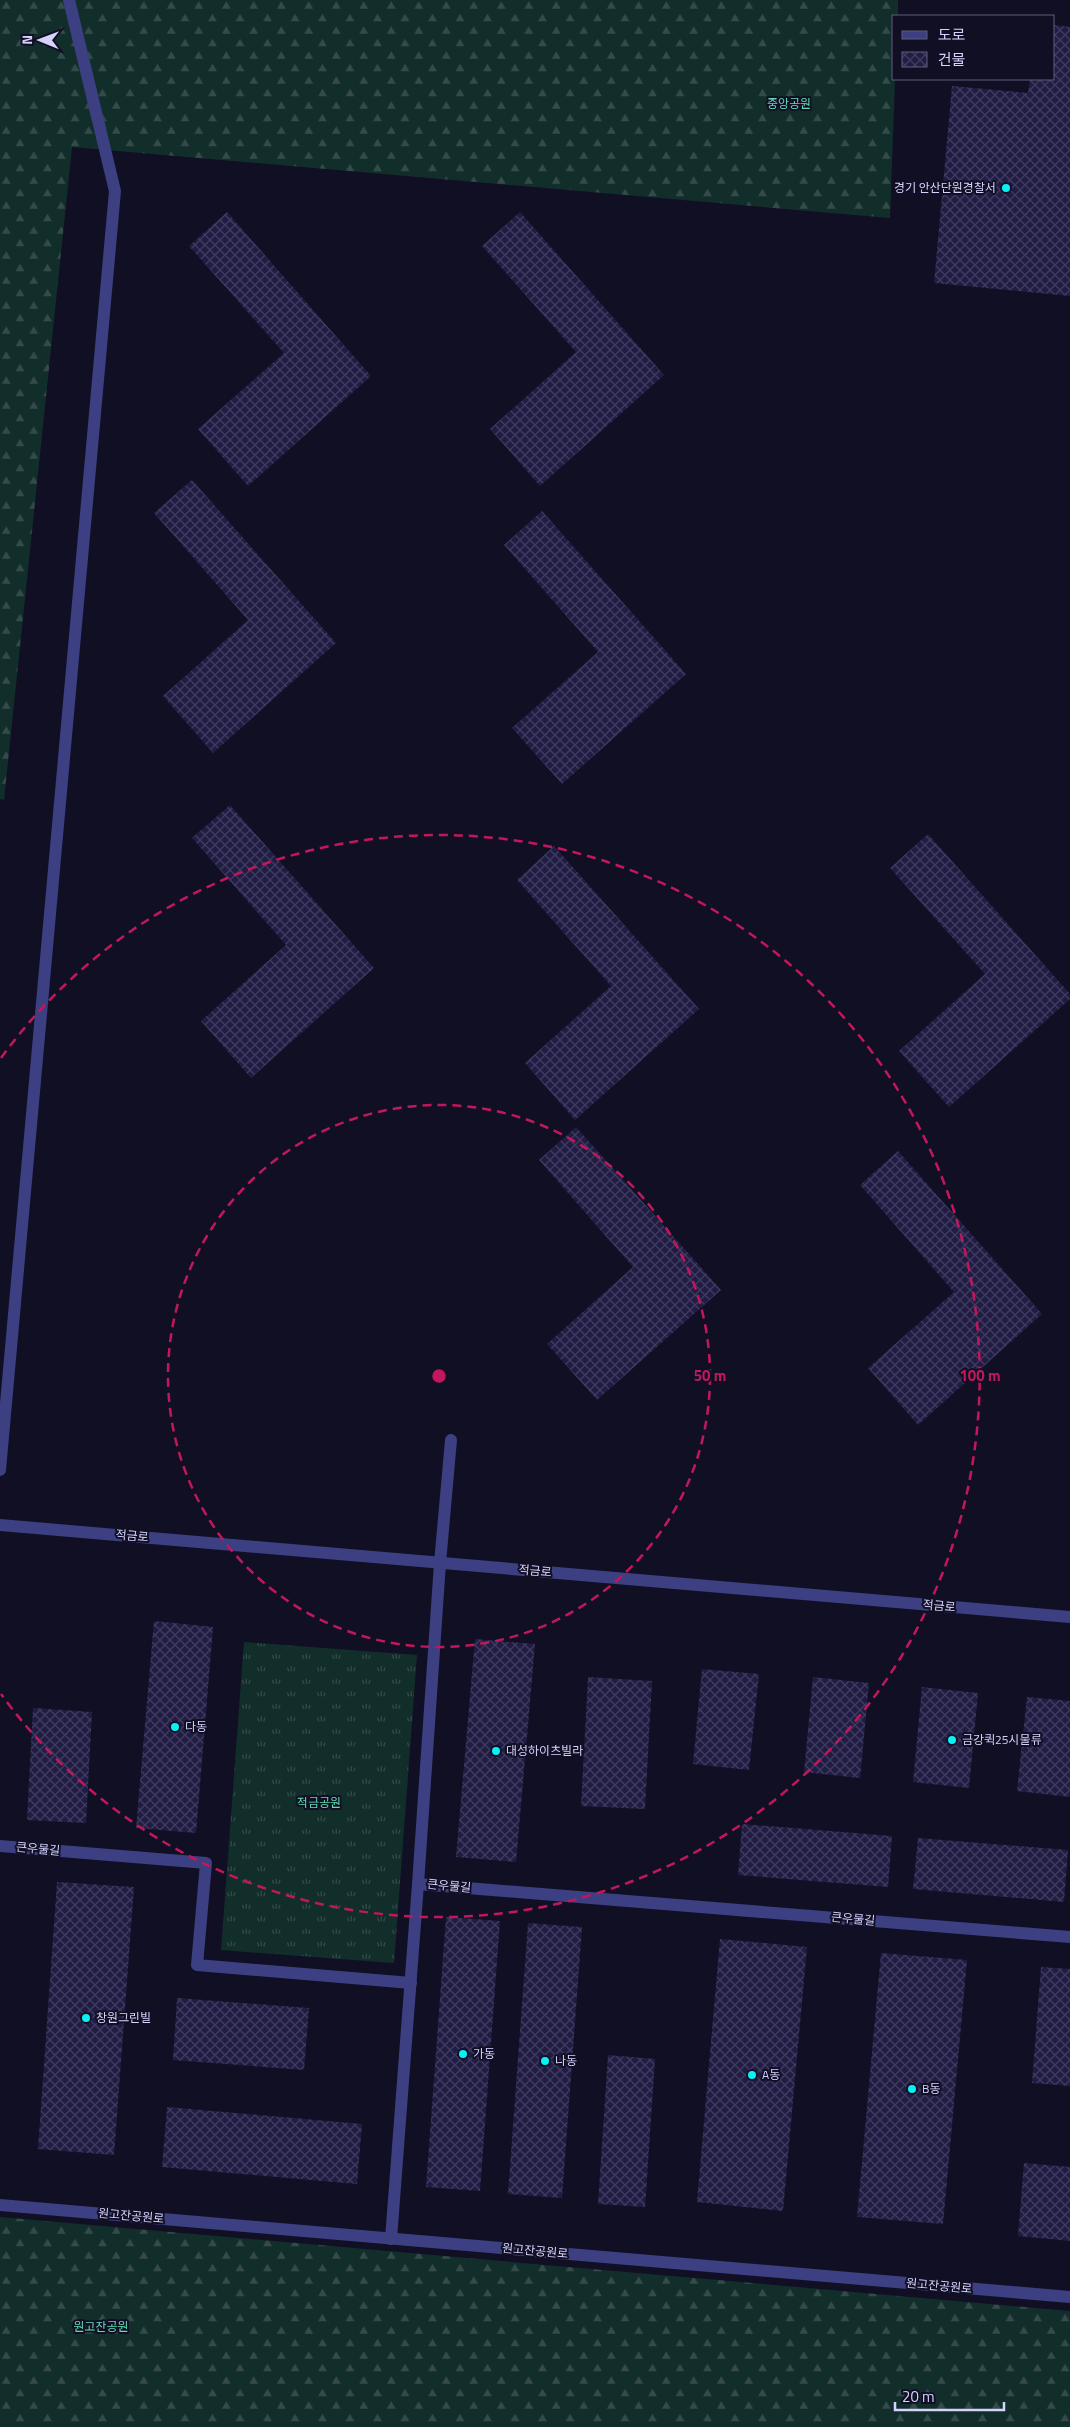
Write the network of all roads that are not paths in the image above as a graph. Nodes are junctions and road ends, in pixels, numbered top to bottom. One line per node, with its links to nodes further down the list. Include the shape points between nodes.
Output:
1 (69, 0): 3 (street, via 114,191)
2 (451, 1440): 5 (street)
3 (0, 1470)
4 (0, 1525): 5 (street, 적금로)
5 (440, 1563): 6 (street, 적금로); 8 (street)
6 (1070, 1617)
7 (0, 1846): 10 (street, 큰우물길, via 206,1863 197,1965)
8 (418, 1884): 9 (street, 큰우물길); 10 (street, 큰우물길)
9 (1070, 1937)
10 (411, 1983): 12 (street)
11 (0, 2205): 12 (street, 원고잔공원로)
12 (391, 2239): 13 (street, 원고잔공원로)
13 (1070, 2297)

